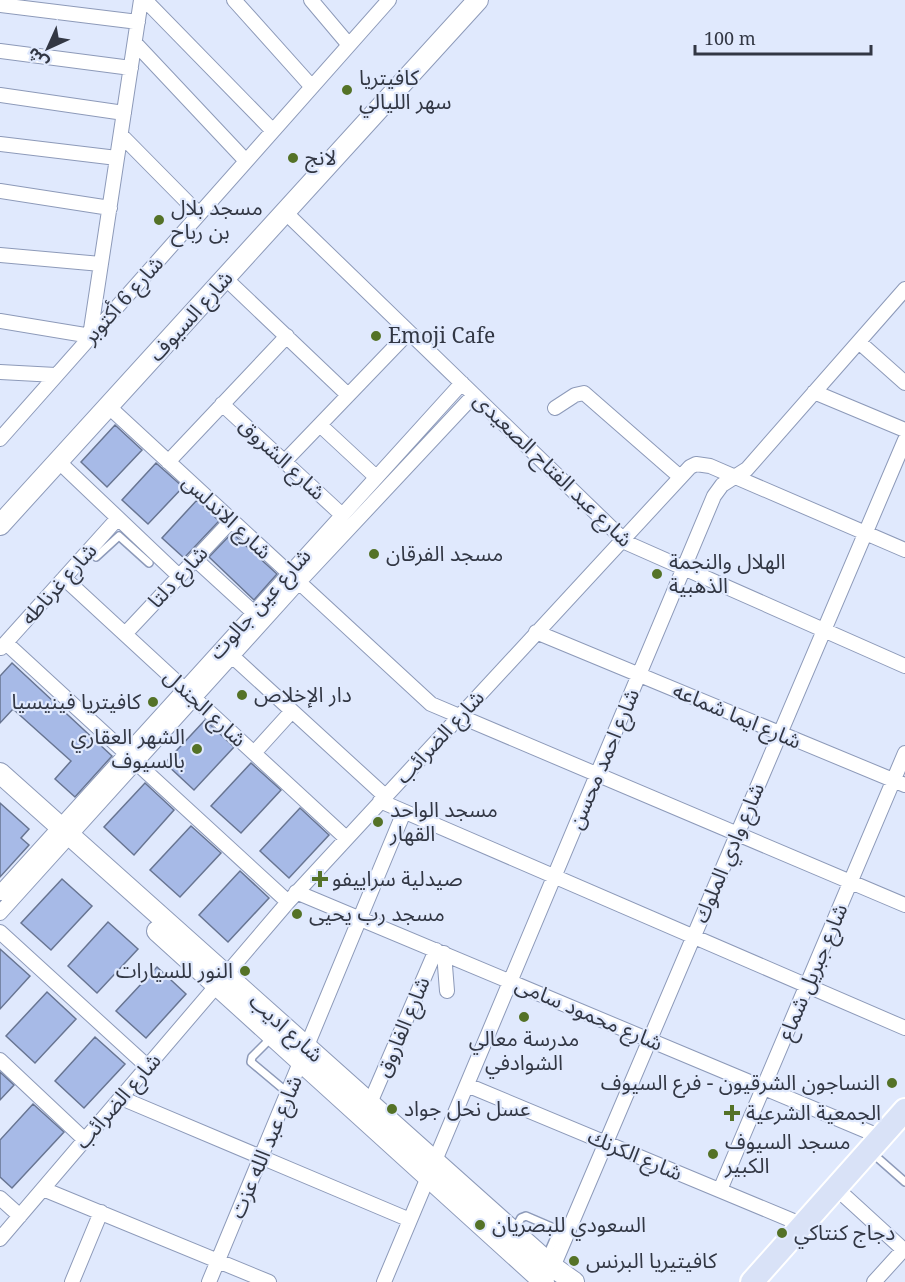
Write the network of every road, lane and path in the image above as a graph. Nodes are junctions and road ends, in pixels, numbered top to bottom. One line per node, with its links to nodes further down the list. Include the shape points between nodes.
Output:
1 (143, 0): 7 (street); 15 (street)
2 (234, 0): 12 (street)
3 (311, 0): 9 (street)
4 (478, 0): 22 (main road, شارع السيوف)
5 (381, 3): 9 (street, شارع 6 أكتوبر)
6 (0, 5): 7 (street)
7 (138, 22): 8 (street)
8 (135, 43): 11 (street); 19 (street)
9 (349, 45): 12 (street, شارع 6 أكتوبر)
10 (0, 51): 11 (street)
11 (131, 68): 14 (street)
12 (312, 87): 15 (street, شارع 6 أكتوبر)
13 (0, 95): 14 (street)
14 (124, 113): 16 (street)
15 (273, 131): 19 (street, شارع 6 أكتوبر)
16 (121, 135): 18 (street); 23 (street)
17 (0, 144): 18 (street)
18 (117, 158): 21 (street)
19 (246, 161): 23 (street, شارع 6 أكتوبر)
20 (0, 191): 21 (street)
21 (110, 208): 25 (street)
22 (285, 212): 26 (main road, شارع السيوف); 29 (street, شارع عبد الفتاح الصعيدى)
23 (199, 214): 30 (street, شارع 6 أكتوبر)
24 (0, 255): 25 (street)
25 (101, 264): 30 (street)
26 (225, 278): 31 (street); 41 (main road, شارع السيوف)
27 (903, 295): 32 (street, شارع احمد محسن)
28 (0, 321): 30 (street)
29 (409, 332): 35 (street, شارع عبد الفتاح الصعيدى); 38 (street)
30 (91, 336): 34 (street, شارع 6 أكتوبر)
31 (287, 336): 38 (street); 40 (street)
32 (859, 342): 36 (street); 37 (street, شارع احمد محسن)
33 (0, 372): 34 (street)
34 (56, 375): 45 (street, شارع 6 أكتوبر)
35 (462, 383): 39 (street, شارع عبد الفتاح الصعيدى); 51 (street, شارع عين جالوت)
36 (905, 383)
37 (814, 392): 44 (street); 52 (street, شارع احمد محسن, via 747,469)
38 (348, 395): 43 (street)
39 (474, 395): 58 (street, شارع عبد الفتاح الصعيدى); 67 (street, شارع عين جالوت)
40 (222, 404): 48 (street); 49 (street, شارع الشروق)
41 (108, 406): 47 (main road, شارع السيوف); 48 (street, شارع الاندلس)
42 (555, 408): 50 (street, via 575,394 584,393)
43 (320, 425): 49 (street); 51 (street)
44 (905, 430)
45 (0, 439)
46 (905, 440): 57 (street, شارع وادي الملوك)
47 (58, 461): 54 (street); 56 (main road, شارع السيوف)
48 (168, 462): 55 (street, شارع الاندلس)
49 (285, 462): 53 (street, شارع الشروق)
50 (679, 476): 52 (street, شارع الضرائب, via 690,467 703,464); 58 (street, شارع الضرائب)
51 (376, 477): 53 (street, شارع عين جالوت)
52 (734, 478): 57 (street); 63 (street, شارع احمد محسن, via 714,496)
53 (341, 514): 64 (street, شارع عين جالوت)
54 (118, 518): 60 (street); 66 (street, شارع غرناطه)
55 (231, 520): 62 (street, شارع دلتا); 64 (street, شارع الاندلس)
56 (0, 525)
57 (865, 533): 59 (street); 69 (street, شارع وادي الملوك)
58 (622, 539): 63 (street, شارع عبد الفتاح الصعيدى, via 635,549); 70 (street, شارع الضرائب)
59 (905, 550)
60 (147, 556): 61 (lane, via 118,536); 65 (street)
61 (96, 557)
62 (195, 559): 65 (street, شارع دلتا); 68 (street)
63 (683, 570): 69 (street, شارع عبد الفتاح الصعيدى); 75 (street, شارع احمد محسن)
64 (287, 573): 67 (street, شارع الاندلس); 68 (street, شارع عين جالوت)
65 (179, 576): 71 (street, شارع دلتا)
66 (64, 578): 71 (street, شارع الجندل); 72 (street, شارع غرناطه)
67 (298, 583): 73 (street, شارع عين جالوت); 78 (street, شارع الاندلس, via 421,696)
68 (253, 612): 76 (street, شارع عين جالوت)
69 (824, 631): 74 (street, شارع عبد الفتاح الصعيدى); 79 (street, شارع وادي الملوك)
70 (536, 632): 75 (street, شارع ايما شماعه); 78 (street, شارع الضرائب)
71 (125, 634): 76 (street, شارع الجندل)
72 (3, 646): 82 (street)
73 (232, 656): 76 (street, شارع عين جالوت); 77 (street)
74 (905, 666)
75 (639, 675): 79 (street, شارع ايما شماعه); 84 (street, شارع احمد محسن)
76 (189, 693): 80 (street, شارع الجندل); 82 (street, شارع عين جالوت)
77 (292, 711): 80 (street); 87 (street)
78 (458, 717): 84 (street, شارع الاندلس); 87 (street, شارع الضرائب)
79 (780, 734): 85 (street, شارع ايما شماعه); 90 (street, شارع وادي الملوك)
80 (254, 753): 91 (street, شارع الجندل)
81 (905, 753): 85 (street, شارع جبريل شماع)
82 (130, 758): 89 (street, شارع عين جالوت); 95 (street)
83 (0, 773): 89 (main road, شارع اديب)
84 (597, 776): 90 (street, شارع الاندلس); 92 (street, شارع احمد محسن)
85 (899, 783): 93 (street, شارع جبريل شماع)
86 (0, 788): 89 (main road, شارع اديب)
87 (382, 799): 88 (street); 91 (street, شارع الضرائب)
88 (404, 812): 92 (street); 98 (street, شارع عبد الله عزت)
89 (60, 835): 94 (street); 97 (street); 102 (main road, شارع اديب)
90 (737, 835): 93 (street, شارع الاندلس); 100 (street, شارع وادي الملوك)
91 (346, 838): 95 (street, شارع الضرائب)
92 (554, 877): 100 (street); 103 (street, شارع احمد محسن)
93 (850, 882): 96 (street, شارع الاندلس); 104 (street, شارع جبريل شماع)
94 (0, 893)
95 (292, 897): 98 (street, شارع محمود سامى); 102 (street, شارع الضرائب)
96 (905, 905)
97 (0, 913)
98 (360, 918): 101 (street, شارع محمود سامى); 109 (street, شارع عبد الله عزت)
99 (0, 932): 111 (street)
100 (693, 937): 104 (street); 108 (street, شارع وادي الملوك)
101 (440, 952): 103 (street, شارع محمود سامى); 105 (street); 116 (street, شارع الفاروق)
102 (222, 980): 107 (main road, شارع اديب); 109 (main road, شارع اديب); 111 (street, شارع الضرائب)
103 (510, 981): 108 (street, شارع محمود سامى); 112 (street, شارع احمد محسن)
104 (807, 986): 106 (street); 113 (street, شارع جبريل شماع)
105 (447, 991)
106 (905, 1028)
107 (273, 1036): 109 (main road, شارع اديب); 114 (lane, via 251,1062)
108 (650, 1040): 113 (street, شارع محمود سامى); 119 (street, شارع وادي الملوك)
109 (304, 1054): 114 (street, شارع عبد الله عزت); 116 (main road, شارع اديب); 122 (main road, شارع اديب)
110 (0, 1060): 118 (street)
111 (148, 1067): 115 (street, شارع الضرائب)
112 (467, 1085): 119 (street, شارع الكرنك); 122 (street, شارع احمد محسن)
113 (764, 1088): 120 (street, شارع محمود سامى); 126 (street, شارع جبريل شماع)
114 (288, 1093): 121 (street, شارع عبد الله عزت)
115 (121, 1098): 118 (street, شارع الضرائب); 121 (street)
116 (370, 1103): 122 (main road, شارع اديب)
117 (905, 1110): 120 (main road)
118 (85, 1140): 125 (street, شارع الضرائب)
119 (606, 1143): 126 (street, شارع الكرنك); 136 (street, شارع وادي الملوك)
120 (875, 1143): 123 (lane); 124 (main road)
121 (261, 1157): 130 (street); 135 (street, شارع عبد الله عزت)
122 (431, 1169): 130 (street, شارع احمد محسن); 132 (main road, شارع اديب); 136 (main road, شارع اديب)
123 (905, 1182)
124 (836, 1188): 131 (main road); 134 (street)
125 (43, 1189): 128 (street); 129 (street, شارع الضرائب)
126 (720, 1190): 131 (street, شارع الكرنك)
127 (0, 1198): 129 (street)
128 (101, 1212): 135 (street); 137 (street)
129 (20, 1216): 133 (street, شارع الضرائب)
130 (410, 1220): 140 (street, شارع احمد محسن)
131 (803, 1225): 142 (main road)
132 (513, 1232): 136 (main road, شارع اديب); 136 (lane, via 524,1216 554,1228)
133 (0, 1239)
134 (904, 1250): 143 (street)
135 (218, 1261): 138 (street, شارع عبد الله عزت); 139 (street)
136 (548, 1270): 141 (main road, شارع اديب)
137 (72, 1282)
138 (209, 1282)
139 (269, 1282)
140 (384, 1282)
141 (574, 1282)
142 (754, 1282)
143 (874, 1282)

